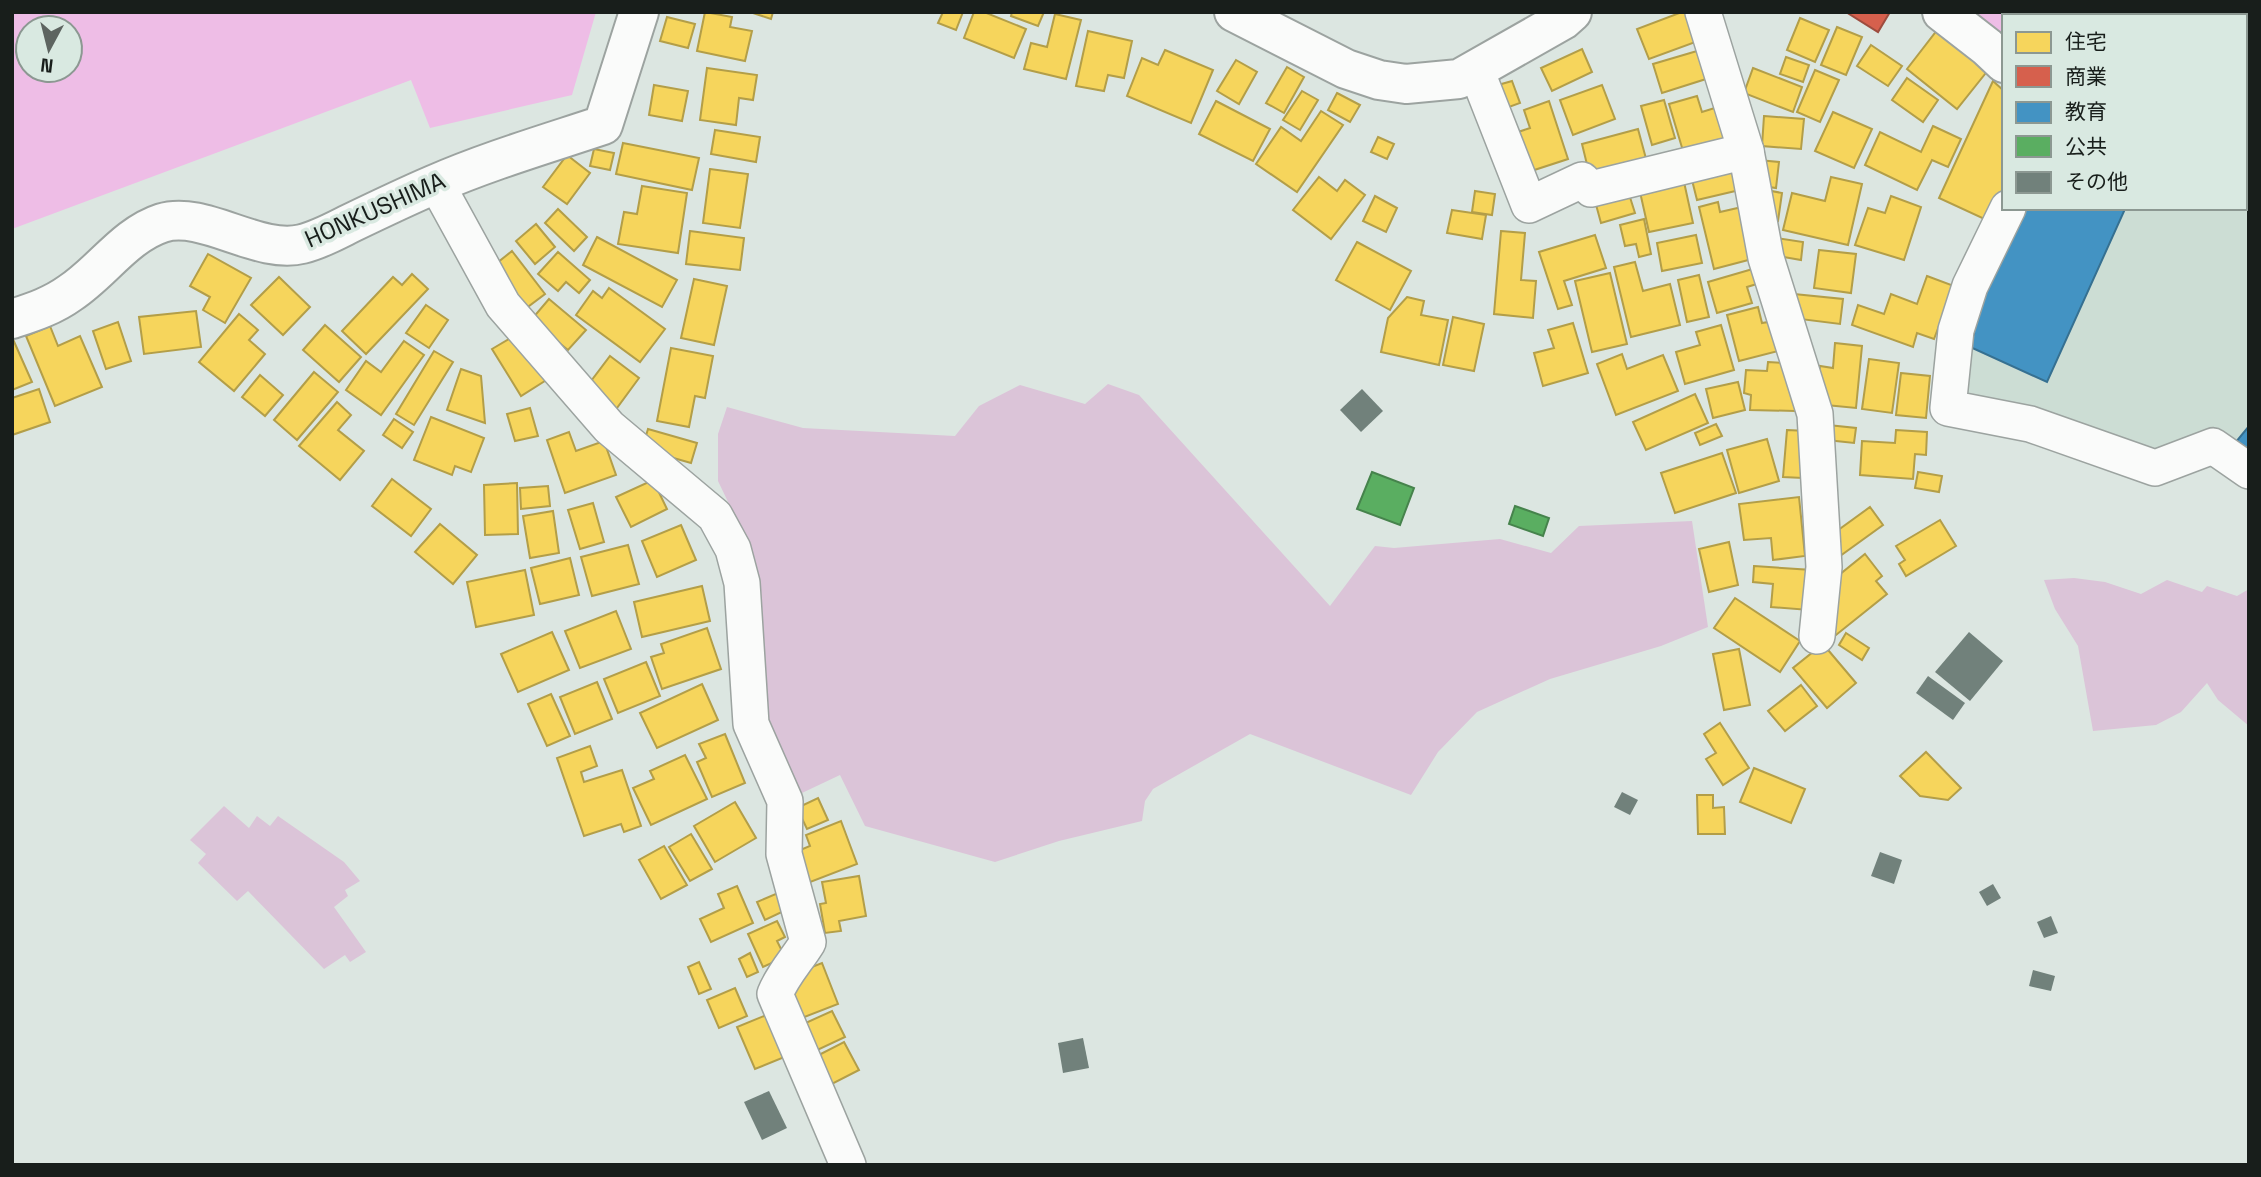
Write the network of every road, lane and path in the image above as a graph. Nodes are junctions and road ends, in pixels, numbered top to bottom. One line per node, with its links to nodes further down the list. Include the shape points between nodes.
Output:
1 (639, 12): 9 (main road, HONKUSHIMA, via 603,125)
2 (1234, 12): 7 (main road, via 1346,69 1379,80 1438,82)
3 (1572, 12): 7 (main road)
4 (1703, 12): 8 (street)
5 (1942, 12): 6 (main road)
6 (2002, 62)
7 (1476, 71): 8 (street, via 1529,205 1583,180 1591,189)
8 (1746, 151): 13 (street, via 1766,257 1815,414 1824,567)
9 (436, 183): 11 (main road, HONKUSHIMA, via 300,244 269,243 184,220 166,222 134,238 51,306); 14 (street, via 503,305 609,427 715,516 733,549 742,583 751,724 785,801 785,854 808,942 783,974 775,994)
10 (2007, 210): 12 (street, via 1970,286 1956,330 1948,408 2030,424 2155,468 2213,446)
11 (12, 319)
12 (2249, 471)
13 (1817, 636)
14 (848, 1165)

